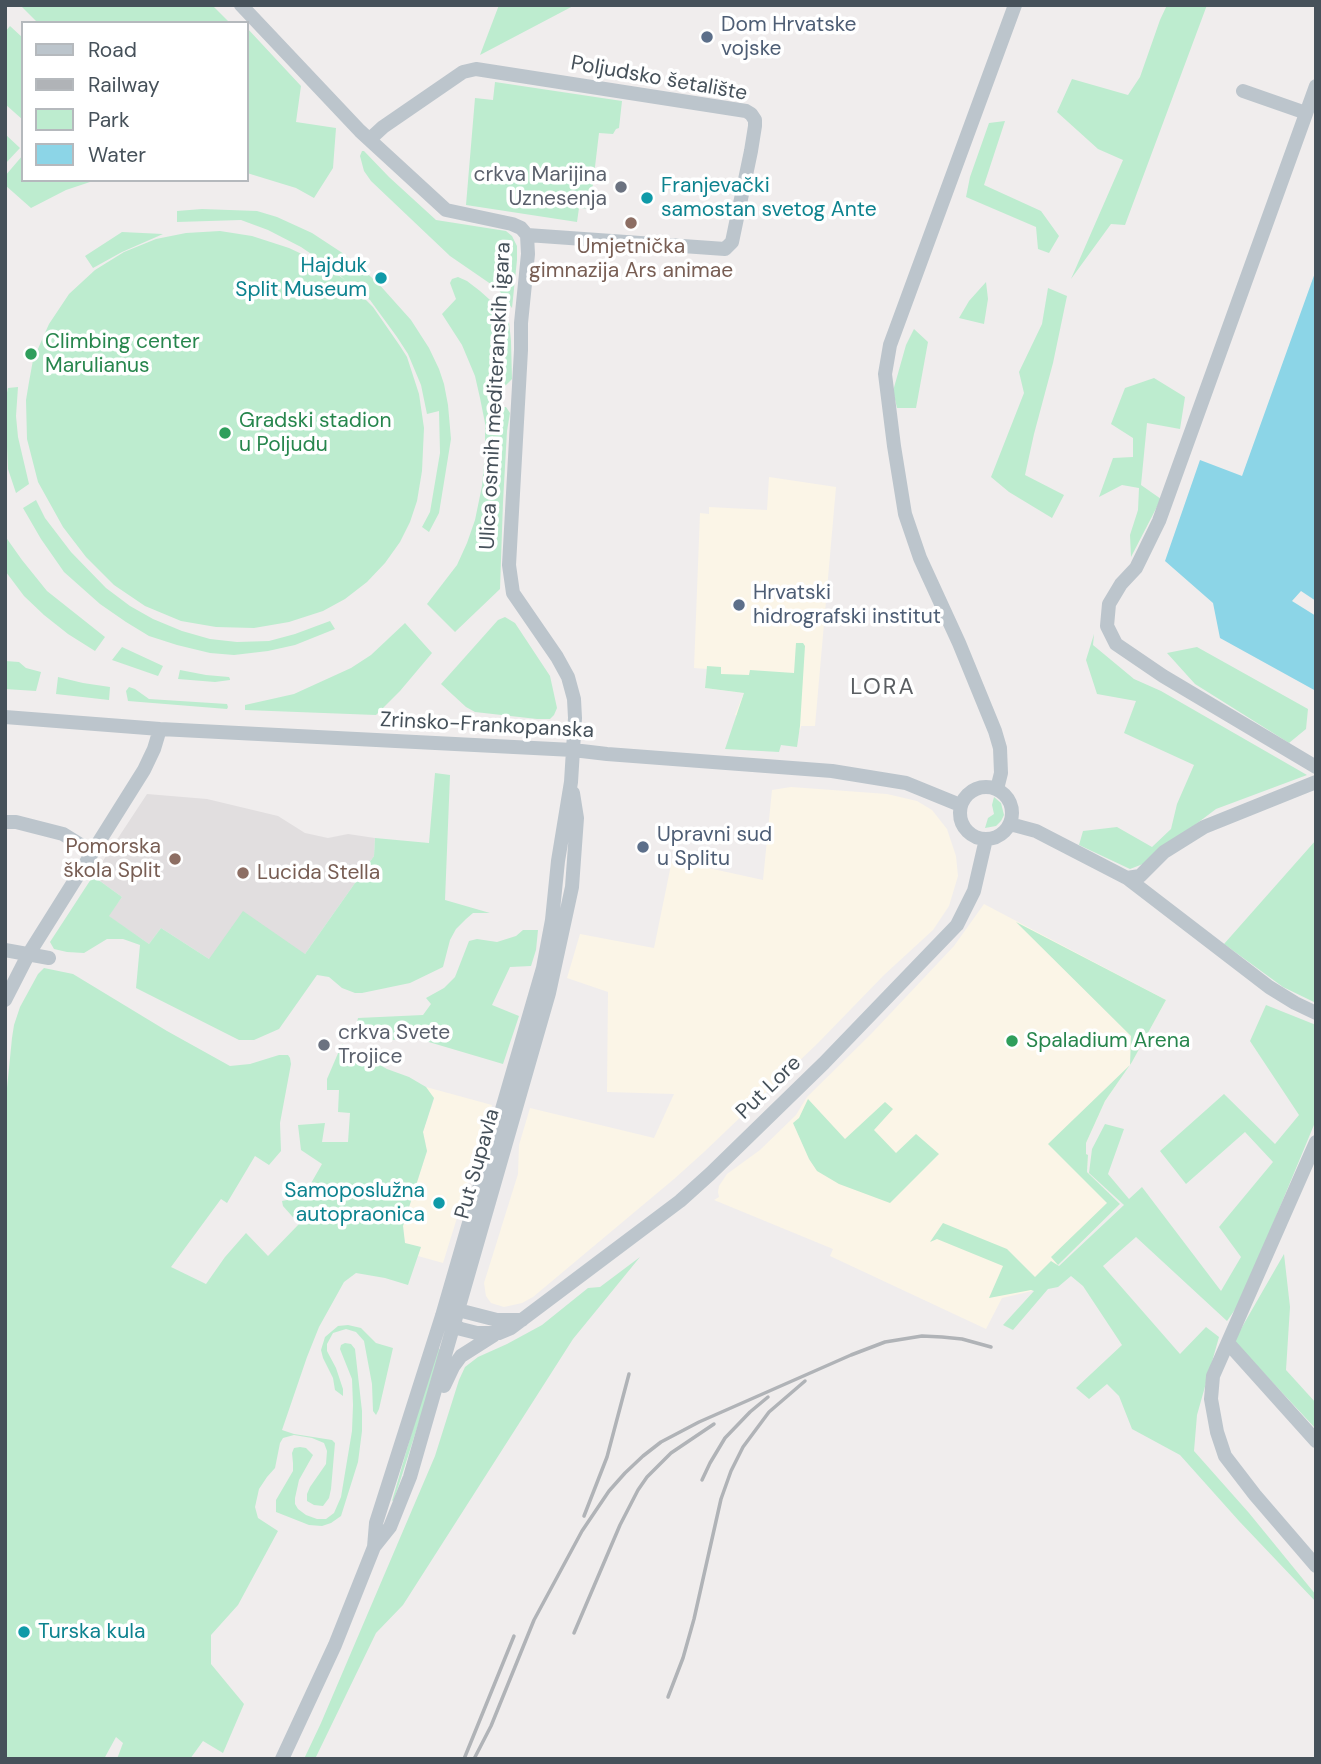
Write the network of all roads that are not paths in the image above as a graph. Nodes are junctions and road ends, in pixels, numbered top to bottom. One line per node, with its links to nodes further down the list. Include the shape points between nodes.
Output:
1 (241, 5): 6 (street, Ulica osmih mediteranskih igara)
2 (1015, 5): 14 (street, via 894,333 886,374 905,514 995,731 1001,773)
3 (1316, 86): 5 (street)
4 (1242, 91): 5 (street)
5 (1306, 113): 11 (street, via 1159,521 1136,568 1109,604 1107,626 1116,644 1144,663)
6 (370, 139): 7 (street, Ulica osmih mediteranskih igara, via 446,210 512,223); 7 (street, Poljudsko šetalište, via 463,72 476,69 746,111 755,120 732,242 725,249)
7 (527, 235): 10 (street, Ulica osmih mediteranskih igara, via 509,565 513,593 568,677 574,699)
8 (5, 717): 9 (street, Zrinsko-Frankopanska)
9 (160, 729): 10 (street, Zrinsko-Frankopanska); 19 (street, via 144,770)
10 (573, 750): 12 (street, Put Supavla); 15 (street, Zrinsko-Frankopanska, via 832,771 906,783)
11 (1316, 767)
12 (571, 782): 27 (street, Put Supavla, via 577,818 572,887 558,953); 28 (street, Put Supavla, via 543,968)
13 (1316, 782): 20 (street, via 1204,827 1164,852 1140,876)
14 (997, 789): 15 (street, via 979,787); 17 (street, via 1012,808)
15 (960, 805): 18 (street, via 964,829)
16 (5, 822): 19 (street, via 63,834)
17 (1010, 824): 18 (street, via 1000,835); 20 (street, via 1036,831)
18 (986, 839): 29 (street, Put Lore, via 974,891 957,925 710,1174)
19 (92, 852): 22 (street)
20 (1126, 878): 25 (street, via 1269,987)
21 (5, 950): 22 (street)
22 (28, 955): 23 (street); 24 (street)
23 (49, 958)
24 (5, 1000)
25 (1316, 1013)
26 (1316, 1142): 32 (street)
27 (458, 1310): 28 (street); 29 (street, via 497,1320); 30 (street, Put Supavla)
28 (442, 1316): 30 (street); 35 (street, Put Supavla, via 376,1523)
29 (523, 1320): 31 (street, Put Lore)
30 (454, 1326): 31 (street, via 468,1332); 33 (street, Put Supavla)
31 (499, 1333): 33 (street, Put Lore, via 461,1356)
32 (1228, 1343): 34 (street); 36 (street, via 1213,1376 1211,1399 1225,1456)
33 (430, 1409): 35 (street, Put Supavla, via 390,1527)
34 (1316, 1441)
35 (374, 1548): 37 (street, Put Supavla)
36 (1316, 1566)
37 (282, 1759)

